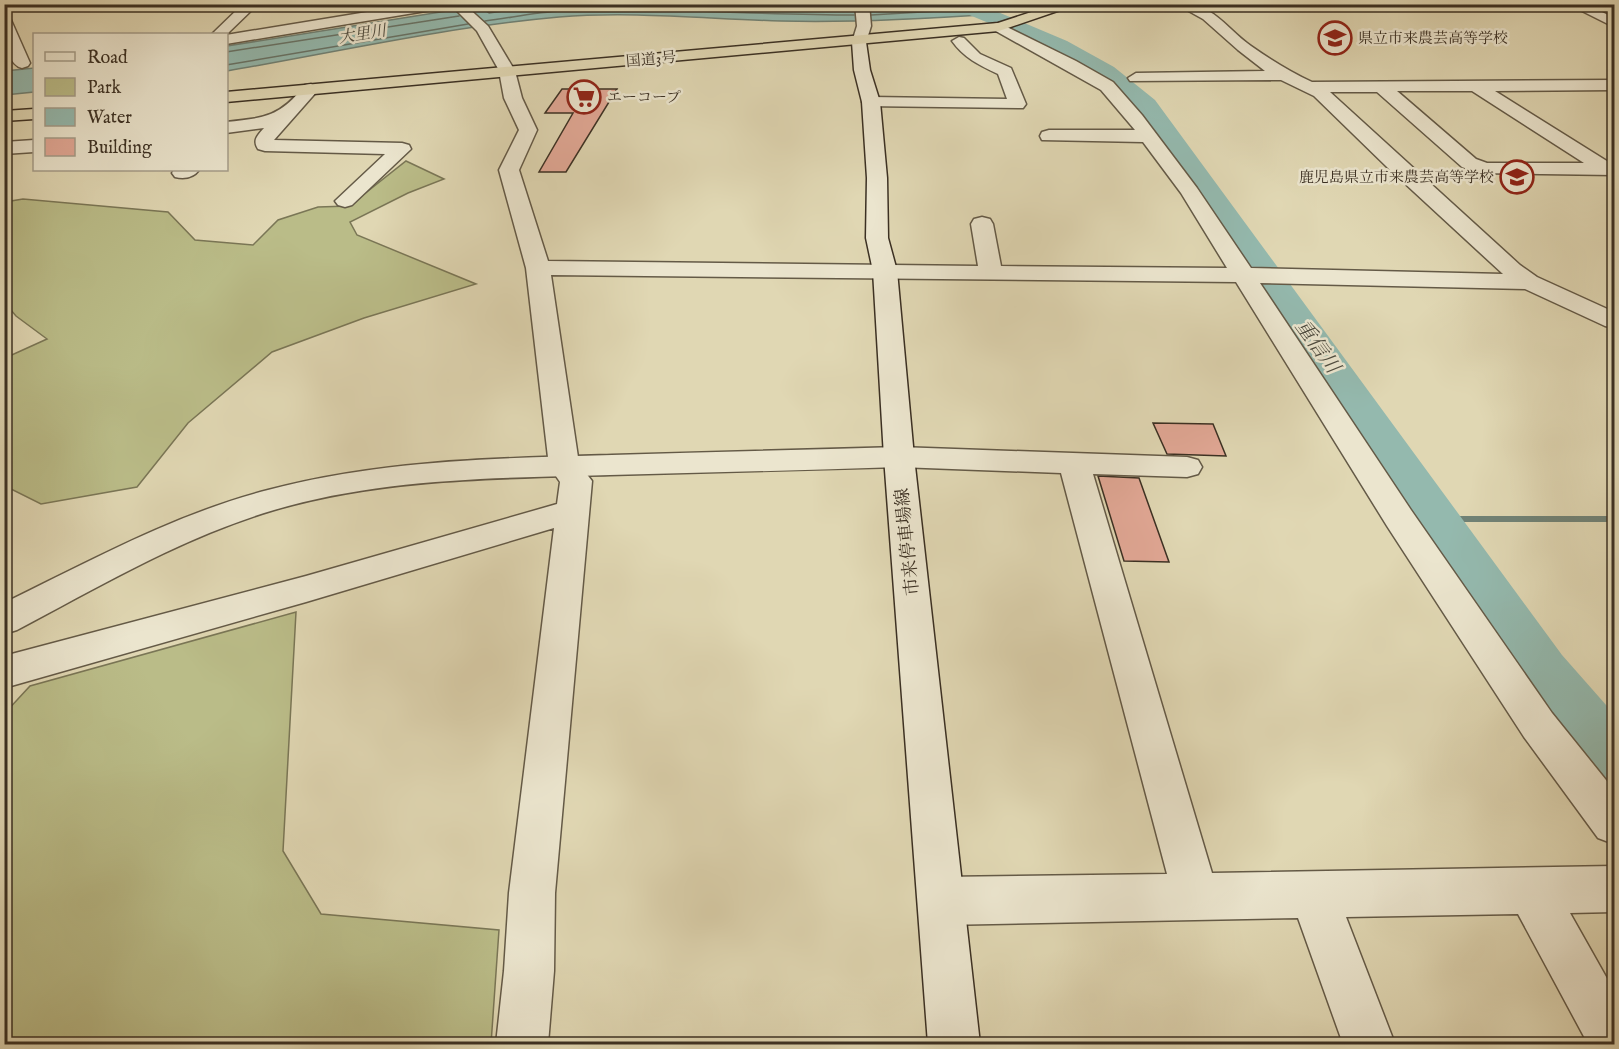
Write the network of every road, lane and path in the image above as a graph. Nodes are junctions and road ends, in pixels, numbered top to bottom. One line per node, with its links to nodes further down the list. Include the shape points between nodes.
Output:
1 (252, 4): 12 (street)
2 (862, 4): 13 (street, 市来停車場線)
3 (1072, 4): 11 (highway, 国道3号)
4 (1182, 4): 19 (street, via 1208,16 1243,48)
5 (1574, 4): 7 (street)
6 (452, 5): 14 (street); 18 (street, via 483,29)
7 (1598, 15): 8 (street); 10 (street)
8 (1614, 16)
9 (4, 20): 16 (street)
10 (1614, 23)
11 (999, 27): 13 (highway, 国道3号); 33 (street, via 1107,86)
12 (220, 33)
13 (861, 33): 18 (highway, 国道3号); 27 (street, 市来停車場線, via 862,70)
14 (228, 40)
15 (959, 41): 27 (street, via 975,57 1005,71 1017,104)
16 (28, 62): 17 (street)
17 (4, 64)
18 (507, 71): 25 (highway, 国道3号); 41 (street, via 513,98 528,130 509,170)
19 (1285, 75): 20 (street); 23 (street)
20 (1136, 78)
21 (1614, 85): 22 (street)
22 (1476, 86): 24 (street); 38 (street)
23 (1306, 87): 24 (street); 45 (street, via 1320,92)
24 (1381, 87): 38 (street, via 1468,163 1485,170)
25 (311, 89): 26 (highway, 国道3号); 30 (street)
26 (228, 97)
27 (871, 102): 42 (street, 市来停車場線, via 877,238)
28 (33, 114): 29 (highway)
29 (4, 116)
30 (283, 119): 31 (street); 34 (street)
31 (228, 128)
32 (1049, 136): 33 (street)
33 (1148, 136): 44 (street, via 1190,192)
34 (265, 139): 36 (street); 39 (street, via 265,145 275,146 402,149)
35 (33, 146): 37 (street)
36 (235, 147)
37 (4, 148)
38 (1611, 171)
39 (345, 201)
40 (982, 224): 43 (street)
41 (538, 268): 42 (street); 49 (street)
42 (885, 271): 43 (street); 47 (street, 市来停車場線)
43 (991, 272): 44 (street)
44 (1242, 275): 45 (street); 54 (street, via 1538,725)
45 (1529, 282): 46 (street)
46 (1614, 321)
47 (899, 457): 48 (street); 49 (street); 59 (street, 市来停車場線)
48 (1074, 463): 50 (street); 58 (street)
49 (564, 466): 51 (street, via 576,481); 52 (street, via 414,473 306,491 245,508 147,548)
50 (1187, 467)
51 (574, 511): 53 (street); 61 (street, via 532,893)
52 (4, 620)
53 (4, 672)
54 (1614, 823)
55 (1614, 889): 56 (street)
56 (1531, 890): 57 (street); 60 (street)
57 (1313, 894): 58 (street); 63 (street)
58 (1196, 896): 59 (street)
59 (942, 901): 62 (street, 市来停車場線)
60 (1614, 1041)
61 (522, 1044)
62 (954, 1044)
63 (1369, 1044)

